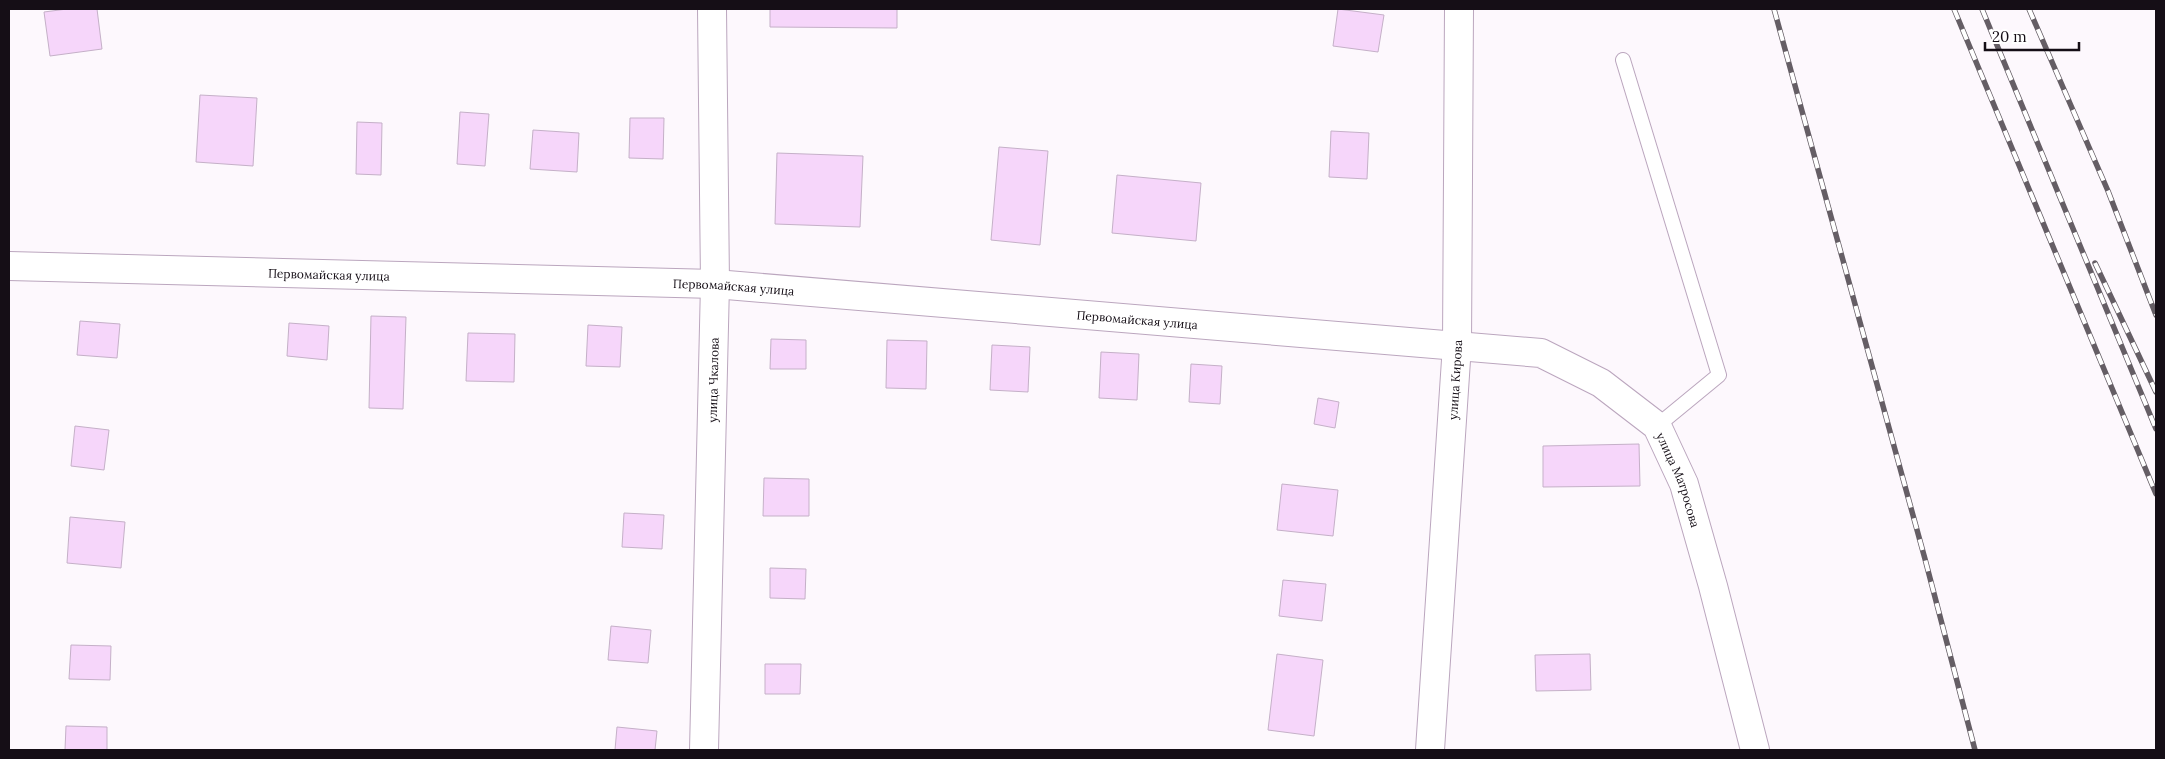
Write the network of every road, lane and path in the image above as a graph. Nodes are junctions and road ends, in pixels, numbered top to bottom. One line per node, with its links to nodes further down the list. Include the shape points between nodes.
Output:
1 (712, 9): 5 (street, улица Чкалова)
2 (1459, 9): 6 (street, улица Кирова)
3 (1623, 60): 7 (lane, via 1719,375)
4 (9, 266): 5 (street, Первомайская улица)
5 (715, 284): 6 (street, Первомайская улица); 8 (street, улица Чкалова)
6 (1457, 344): 7 (street, улица Матросова, via 1542,352 1601,383); 9 (street, улица Кирова)
7 (1657, 426): 10 (street, улица Матросова, via 1684,484)
8 (704, 750)
9 (1430, 750)
10 (1755, 750)

